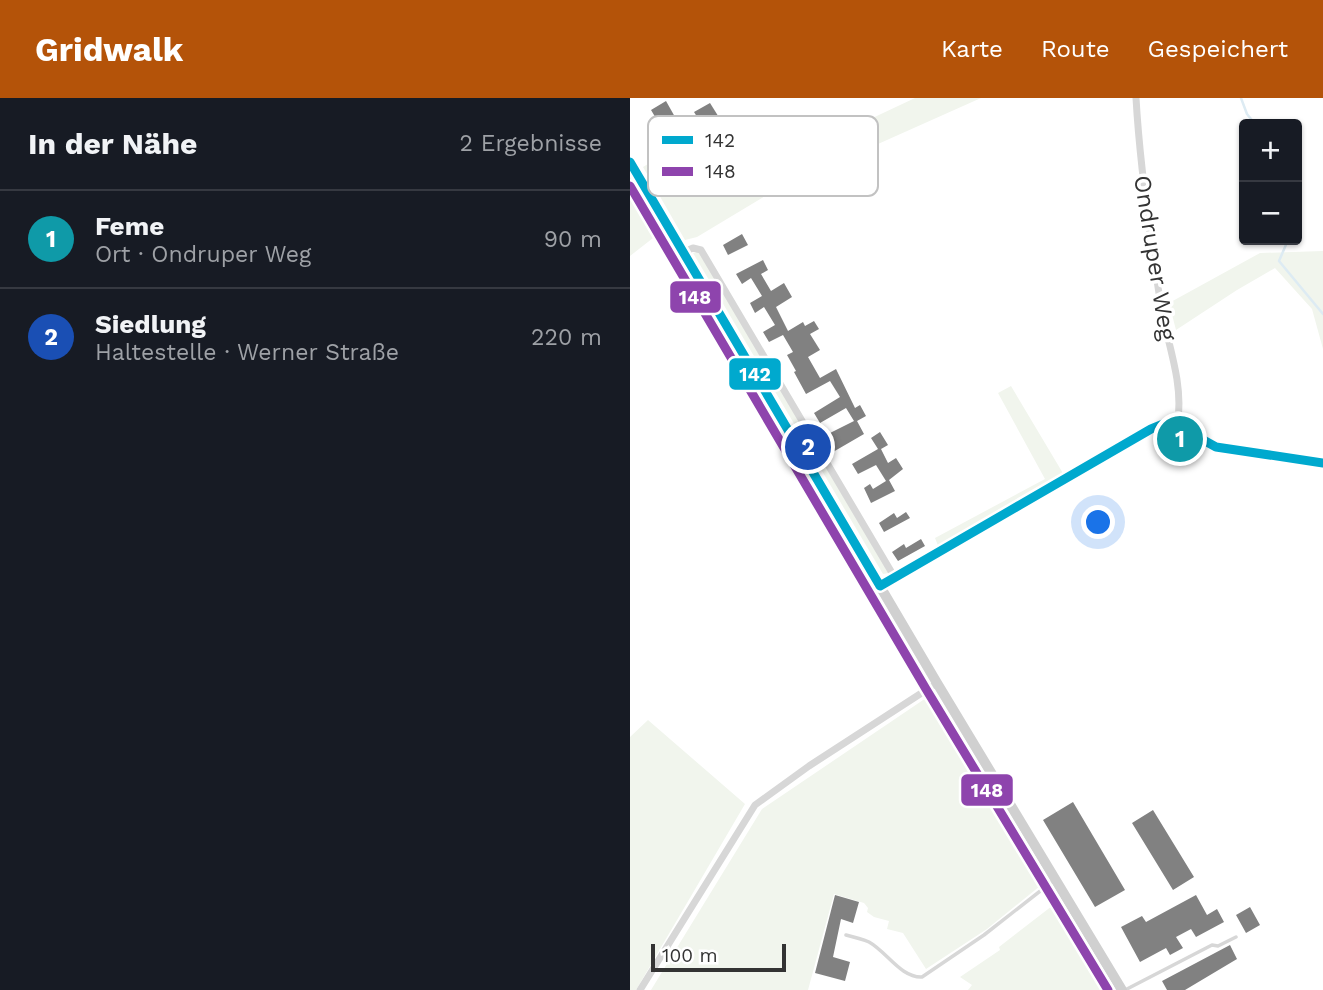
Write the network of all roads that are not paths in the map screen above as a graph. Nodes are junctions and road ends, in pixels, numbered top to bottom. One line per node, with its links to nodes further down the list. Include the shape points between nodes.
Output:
1 (1136, 98): 6 (street, Ondruper Weg, via 1141,173 1177,386)
2 (630, 162): 3 (main road)
3 (648, 192)
4 (650, 196): 5 (main road)
5 (684, 252): 8 (street, via 701,250); 9 (main road)
6 (1178, 418): 7 (street, via 1187,431 1216,447); 8 (street, via 1151,429)
7 (1323, 463)
8 (895, 578): 9 (street)
9 (880, 586): 10 (main road)
10 (937, 683): 11 (main road); 14 (street, via 755,805)
11 (1055, 880): 12 (lane, via 922,976 906,974 884,952); 15 (main road)
12 (846, 935)
13 (1236, 937): 15 (lane)
14 (640, 990)
15 (1123, 990)

